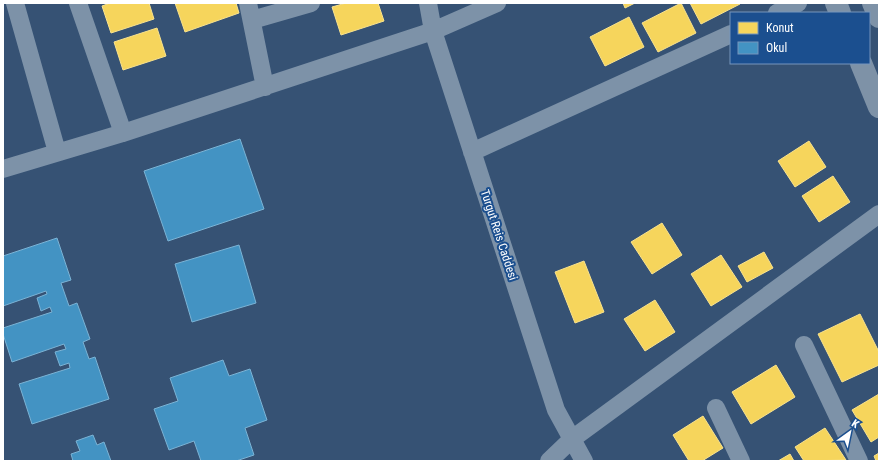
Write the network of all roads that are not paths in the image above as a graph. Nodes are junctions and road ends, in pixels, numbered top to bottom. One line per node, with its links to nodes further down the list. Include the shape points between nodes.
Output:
1 (15, 3): 17 (street)
2 (78, 3): 16 (street)
3 (311, 3): 8 (street)
4 (428, 3): 11 (street, Turgut Reis Caddesi)
5 (497, 3): 11 (street)
6 (798, 3): 9 (street)
7 (873, 3): 10 (highway)
8 (250, 12): 14 (street)
9 (779, 12)
10 (879, 17)
11 (433, 32): 14 (street); 18 (street, Turgut Reis Caddesi)
12 (730, 34): 18 (street)
13 (861, 64): 15 (highway)
14 (265, 87): 16 (street)
15 (879, 107)
16 (123, 133): 17 (street)
17 (57, 152): 19 (street)
18 (472, 152): 23 (street, Turgut Reis Caddesi, via 556,410)
19 (3, 169)
20 (879, 214): 23 (street)
21 (804, 345): 27 (street)
22 (716, 408): 26 (street)
23 (572, 439): 24 (street); 25 (street, Turgut Reis Caddesi)
24 (549, 461)
25 (584, 461)
26 (741, 461)
27 (859, 461)

